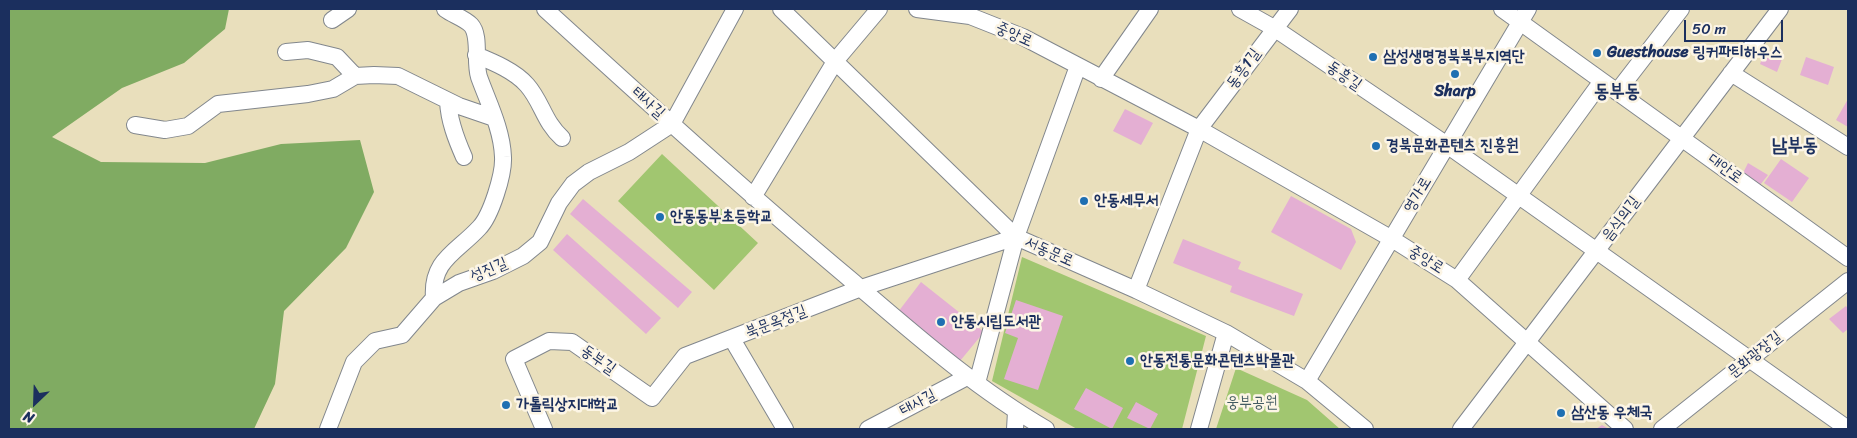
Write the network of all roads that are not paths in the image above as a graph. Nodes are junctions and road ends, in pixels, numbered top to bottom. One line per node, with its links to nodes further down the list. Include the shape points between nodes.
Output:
1 (348, 9): 15 (street)
2 (445, 9): 18 (street, via 472,26 478,42)
3 (545, 9): 28 (street, 태사길)
4 (735, 9): 28 (street)
5 (780, 9): 19 (street, 서동문로)
6 (879, 9): 19 (street)
7 (917, 9): 20 (street, 중앙로, via 970,16 1022,37)
8 (1150, 9): 23 (street)
9 (1240, 9): 16 (street, 동흥길)
10 (1290, 9): 16 (street, 동흥1길)
11 (1502, 9): 14 (street, 대안로)
12 (1681, 9): 25 (street)
13 (1780, 9): 21 (street, 음식의길)
14 (1524, 15): 24 (street, 대안로); 33 (street, 영가로)
15 (332, 20)
16 (1274, 28): 30 (street, 동흥1길); 33 (street, 동흥길)
17 (286, 52): 22 (street, via 308,50 337,57)
18 (476, 55): 27 (street, via 479,76); 31 (street, via 503,67 527,85 551,128)
19 (836, 60): 37 (street); 38 (street, 서동문로)
20 (1078, 66): 23 (street, 중앙로); 38 (street)
21 (1731, 74): 32 (street, 음식의길); 34 (street)
22 (355, 76): 26 (street, via 398,76); 29 (street, via 333,89 253,102 218,104 188,126 165,130)
23 (1101, 78): 30 (street, 중앙로)
24 (1602, 81): 25 (street, 대안로); 36 (street)
25 (1617, 92): 32 (street, 대안로)
26 (448, 101): 27 (street); 35 (street, via 448,112)
27 (494, 118): 46 (street, via 504,158 490,210 480,228 439,267 433,282)
28 (672, 124): 37 (street, 태사길); 46 (street, 성진길, via 573,184 540,242 523,256 458,283)
29 (135, 126)
30 (1199, 130): 39 (street, 중앙로); 45 (street)
31 (562, 138)
32 (1682, 138): 40 (street, 음식의길); 41 (street, 대안로)
33 (1447, 145): 36 (street, 동흥길); 39 (street, 영가로)
34 (1848, 146)
35 (464, 157)
36 (1518, 196): 40 (street, 동흥길); 42 (street)
37 (753, 197): 44 (street, 태사길)
38 (1016, 237): 44 (street); 45 (street, 서동문로); 51 (street)
39 (1392, 238): 42 (street, 중앙로); 52 (street, 영가로)
40 (1596, 251): 49 (street, 음식의길); 50 (street, 동흥길)
41 (1848, 258)
42 (1457, 280): 49 (street, 중앙로)
43 (1848, 281): 50 (street, 문화광장길)
44 (861, 288): 48 (street, 북문옥정길); 51 (street, 태사길)
45 (1136, 290): 47 (street, 서동문로)
46 (434, 298): 55 (street, 성진길, via 402,335 375,341 354,362)
47 (1226, 333): 52 (street, 서동문로); 61 (street)
48 (732, 339): 56 (street, 동부길, via 685,356 652,398 572,342 549,341 514,359); 57 (street, 북문옥정길)
49 (1528, 342): 63 (street, 음식의길); 64 (street, 중앙로)
50 (1751, 359): 54 (street, 동흥길); 65 (street, 문화광장길)
51 (972, 380): 53 (street, 태사길); 58 (street, 태사길)
52 (1307, 381): 62 (street, 서동문로)
53 (1016, 412): 59 (street); 60 (street, 태사길)
54 (1848, 428)
55 (328, 429)
56 (544, 429)
57 (785, 429)
58 (868, 429)
59 (1015, 429)
60 (1046, 429)
61 (1199, 429)
62 (1365, 429)
63 (1461, 429)
64 (1625, 429)
65 (1662, 429)

